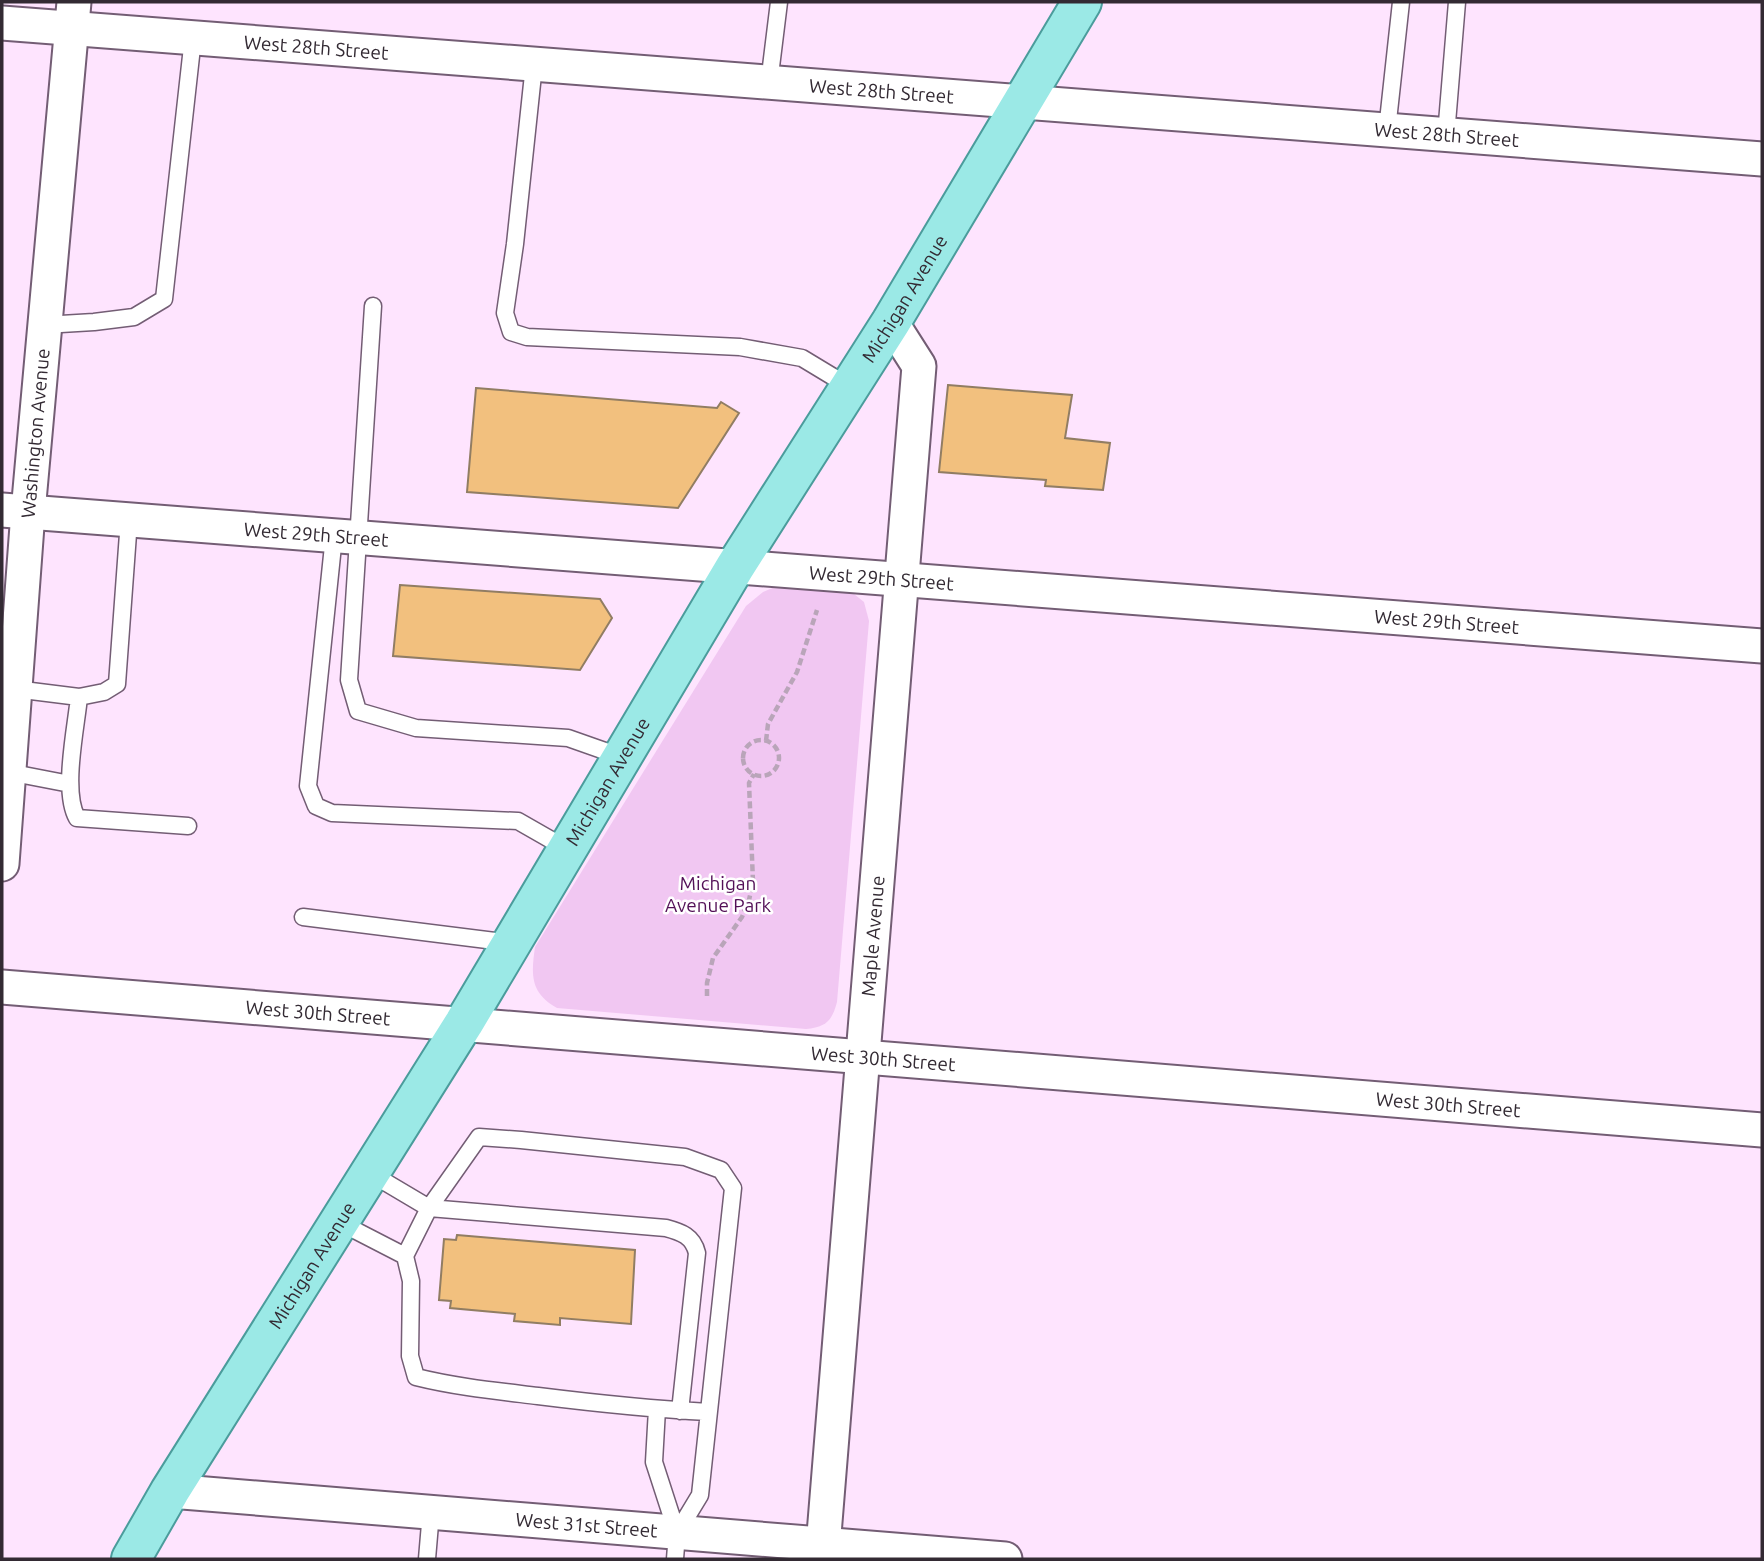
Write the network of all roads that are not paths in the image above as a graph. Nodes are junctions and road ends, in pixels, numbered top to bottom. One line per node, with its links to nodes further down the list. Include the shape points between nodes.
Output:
1 (779, 2): 9 (lane)
2 (1082, 2): 10 (main road, Michigan Avenue)
3 (1401, 2): 11 (lane)
4 (1457, 2): 12 (lane)
5 (72, 15): 6 (street, West 28th Street); 7 (street, West 28th Street); 16 (street, Washington Avenue)
6 (2, 23)
7 (193, 38): 8 (street, West 28th Street); 16 (lane, via 164,299 134,317)
8 (534, 65): 9 (street, West 28th Street); 17 (lane, via 505,313 511,332 740,347 802,358)
9 (769, 83): 10 (street, West 28th Street)
10 (1022, 103): 11 (street, West 28th Street); 15 (main road, Michigan Avenue)
11 (1387, 130): 12 (street, West 28th Street)
12 (1446, 135): 13 (street, West 28th Street)
13 (1762, 159)
14 (373, 306): 20 (lane)
15 (891, 322): 17 (main road, Michigan Avenue); 22 (street, Maple Avenue, via 919,366)
16 (44, 325): 18 (street, Washington Avenue)
17 (850, 387): 21 (main road, Michigan Avenue)
18 (15, 511): 19 (street, West 29th Street); 24 (street, Washington Avenue)
19 (129, 520): 20 (street, West 29th Street); 25 (lane, via 117,684)
20 (346, 537): 21 (street, West 29th Street); 26 (lane, via 349,680 358,712 416,728 568,738); 30 (lane, via 308,786 316,806 332,813 519,821)
21 (735, 567): 22 (street, West 29th Street); 26 (main road, Michigan Avenue)
22 (901, 578): 23 (street, West 29th Street); 36 (street, Maple Avenue)
23 (1762, 646)
24 (15, 689): 25 (lane); 27 (street, Washington Avenue)
25 (79, 697): 28 (lane)
26 (622, 757): 30 (main road, Michigan Avenue)
27 (8, 772): 28 (lane); 31 (street, Washington Avenue)
28 (70, 784): 29 (lane, via 77,818)
29 (188, 826)
30 (567, 849): 33 (main road, Michigan Avenue)
31 (2, 864)
32 (303, 917): 33 (lane)
33 (511, 943): 35 (main road, Michigan Avenue)
34 (2, 987): 35 (street, West 30th Street)
35 (464, 1023): 36 (street, West 30th Street); 38 (main road, Michigan Avenue)
36 (863, 1058): 37 (street, West 30th Street); 48 (street, Maple Avenue)
37 (1762, 1130)
38 (370, 1173): 39 (lane); 40 (main road, Michigan Avenue)
39 (429, 1208): 41 (lane); 43 (lane, via 656,1227 689,1237 697,1252); 44 (lane, via 478,1138 685,1157 721,1170 733,1188)
40 (339, 1222): 41 (lane); 45 (main road, Michigan Avenue)
41 (405, 1256): 42 (lane, via 411,1281 410,1356 416,1377 448,1385)
42 (657, 1409): 43 (lane); 47 (lane, via 654,1462)
43 (681, 1411): 44 (lane)
44 (708, 1412): 47 (lane, via 700,1495)
45 (170, 1491): 46 (street, West 31st Street); 49 (main road, Michigan Avenue)
46 (431, 1512): 47 (street, West 31st Street); 50 (lane)
47 (676, 1546): 48 (street, West 31st Street)
48 (822, 1552): 51 (street, West 31st Street)
49 (131, 1559)
50 (428, 1559)
51 (1005, 1559)

